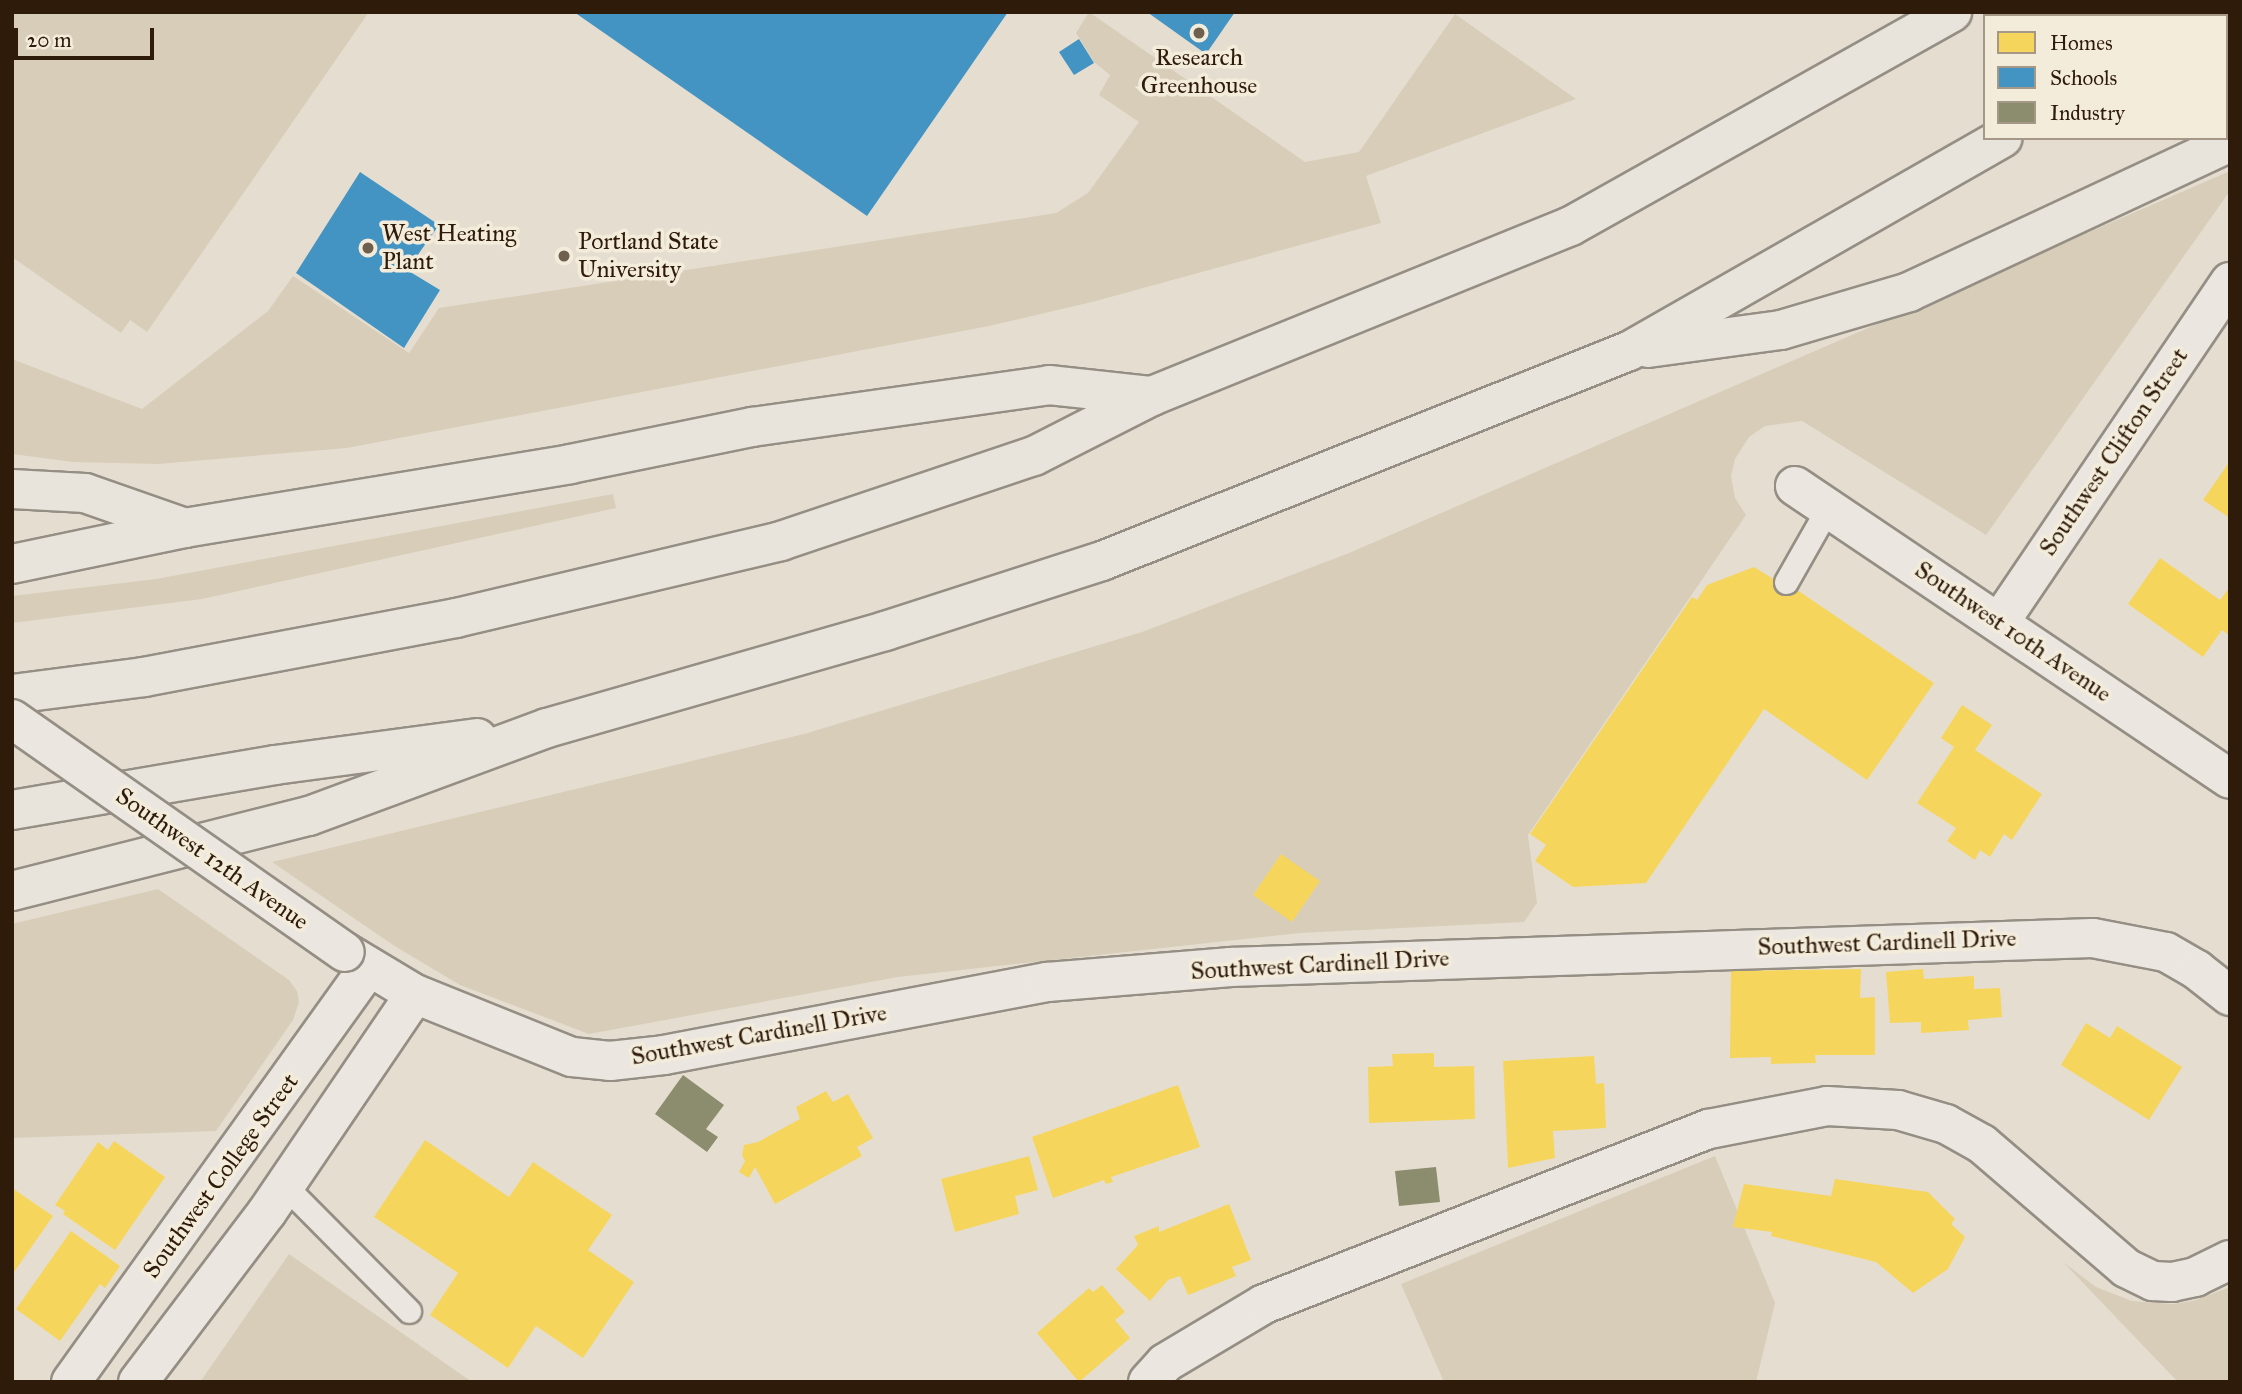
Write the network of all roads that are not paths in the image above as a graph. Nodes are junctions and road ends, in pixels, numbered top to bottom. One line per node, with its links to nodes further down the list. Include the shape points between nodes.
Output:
1 (1952, 12): 6 (highway, via 1571,226)
2 (1998, 140): 5 (highway)
3 (2230, 142): 5 (highway, via 1909,292 1781,330)
4 (2230, 282): 13 (street, Southwest Clifton Street)
5 (1629, 351): 16 (highway, via 1102,561 885,631)
6 (1152, 396): 10 (highway, via 1049,385 752,427 570,464); 14 (highway, via 1034,456 781,541 456,618 145,677)
7 (1795, 486): 9 (street, Southwest 10th Avenue)
8 (12, 489): 10 (highway, via 85,493)
9 (1828, 508): 12 (lane); 13 (street, Southwest 10th Avenue)
10 (185, 528): 11 (highway)
11 (12, 564)
12 (1786, 582)
13 (1999, 623): 17 (street, Southwest 10th Avenue)
14 (12, 694)
15 (12, 719): 20 (street, Southwest 12th Avenue, bridge)
16 (547, 728): 18 (highway, via 275,765); 19 (highway, via 309,816)
17 (2230, 779)
18 (12, 810)
19 (12, 891)
20 (357, 960): 22 (street, Southwest 12th Avenue); 26 (street, Southwest College Street, via 333,1021)
21 (2229, 993): 22 (street, Southwest Cardinell Drive, via 2165,952 2093,937 1230,967 1048,982 664,1055 610,1061 572,1057)
22 (415, 994): 23 (street)
23 (285, 1186): 25 (lane); 27 (street)
24 (2230, 1260): 28 (street, via 2195,1277 2153,1281 2126,1268 1982,1144 1946,1124 1898,1110 1828,1106 1709,1129 1264,1304 1164,1363)
25 (409, 1311)
26 (71, 1382)
27 (138, 1382)
28 (1148, 1382)

